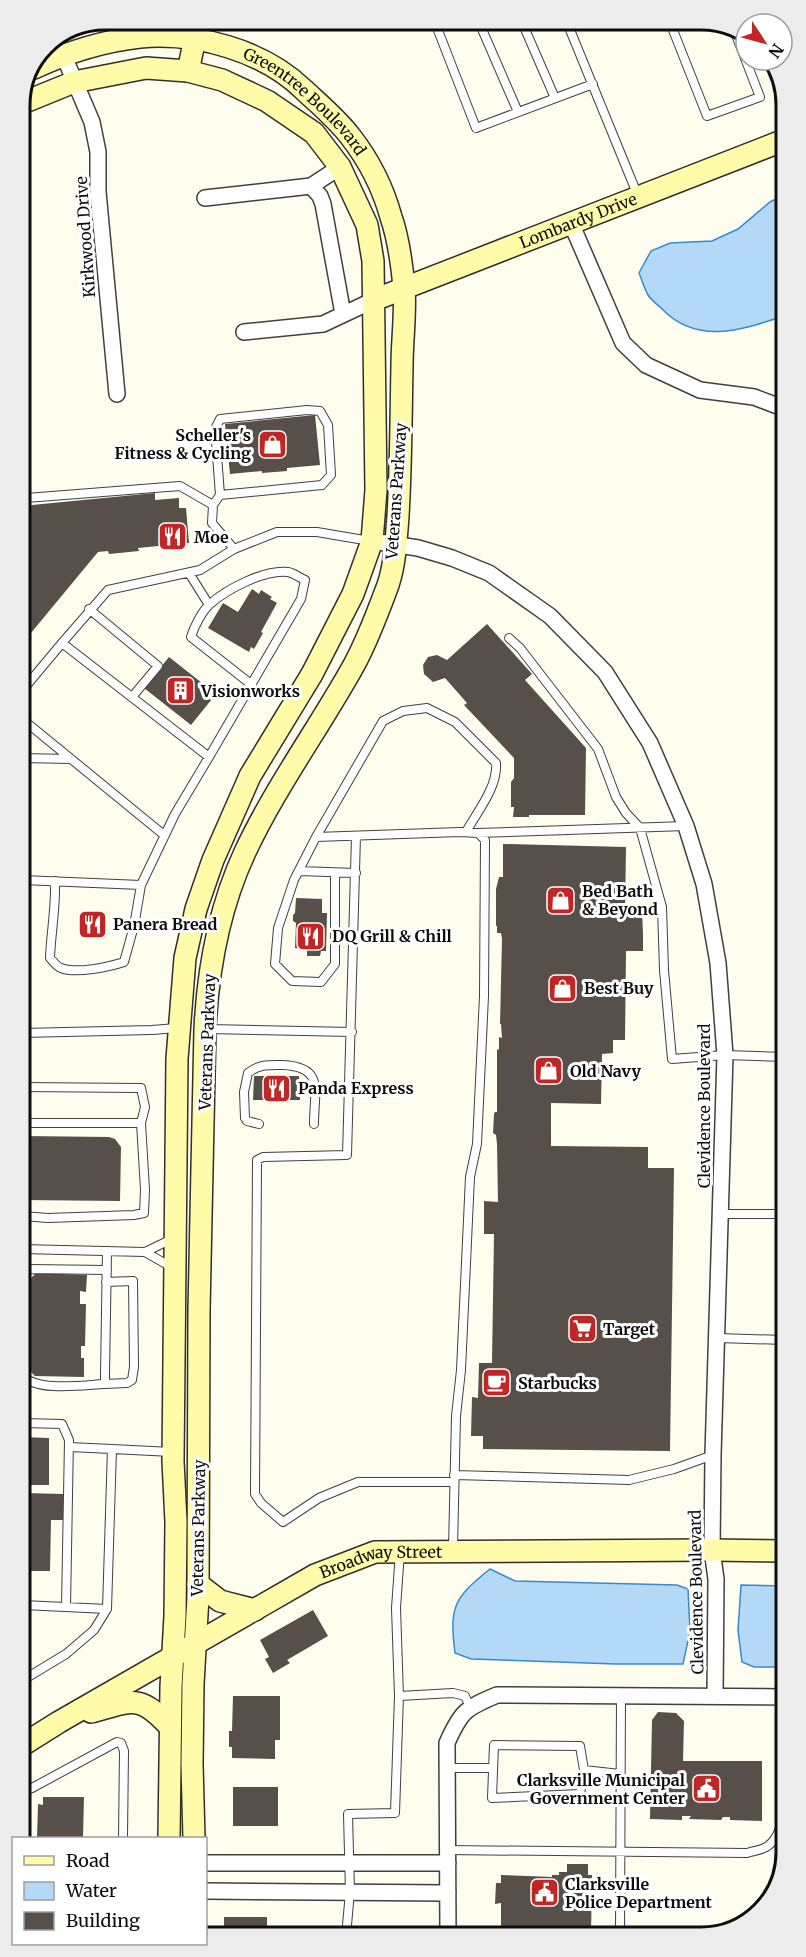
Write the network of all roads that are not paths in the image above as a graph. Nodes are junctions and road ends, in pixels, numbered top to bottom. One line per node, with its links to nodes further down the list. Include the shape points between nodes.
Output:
1 (197, 30): 7 (main road, Greentree Boulevard, via 140,37); 9 (main road); 22 (main road, Greentree Boulevard, via 259,58 292,79 349,134 367,160 392,219)
2 (438, 30): 15 (lane, via 476,128)
3 (482, 30): 15 (lane)
4 (525, 30): 13 (lane)
5 (570, 30): 12 (lane)
6 (673, 30): 10 (lane, via 707,116 760,97)
7 (63, 54): 8 (main road, Greentree Boulevard); 11 (street, Kirkwood Drive)
8 (42, 64)
9 (188, 71): 11 (main road, Greentree Boulevard, via 146,68); 17 (main road, Greentree Boulevard, via 222,80 267,101 314,133)
10 (750, 72)
11 (74, 82): 14 (main road, Greentree Boulevard); 26 (street, Kirkwood Drive, via 92,122 98,152 98,192)
12 (592, 84): 13 (lane); 19 (lane)
13 (555, 98): 15 (lane)
14 (30, 100)
15 (518, 112)
16 (776, 143): 19 (main road, Lombardy Drive)
17 (340, 167): 18 (street); 23 (main road, Greentree Boulevard, via 366,225 373,261)
18 (311, 186): 20 (street); 24 (street, via 324,204)
19 (639, 196): 21 (main road, Lombardy Drive)
20 (205, 198)
21 (570, 223): 22 (main road, Lombardy Drive); 27 (street, via 623,343 646,365 700,390 754,397)
22 (404, 289): 23 (main road, Lombardy Drive); 32 (main road, Veterans Parkway)
23 (374, 300): 24 (street); 31 (main road, Veterans Parkway, via 376,490)
24 (343, 314): 25 (street, via 323,324)
25 (244, 332)
26 (117, 394)
27 (776, 405)
28 (220, 495): 28 (lane, via 322,485 331,475 328,425 320,411 220,419 215,429); 30 (lane)
29 (30, 498): 30 (lane, via 180,486)
30 (213, 505): 33 (lane, via 212,523)
31 (372, 541): 32 (street, Clevidence Boulevard); 33 (lane, via 317,532 277,532); 59 (main road, Veterans Parkway, via 353,594 312,674 250,776 213,860 189,935)
32 (396, 544): 46 (street, Clevidence Boulevard, via 452,558 489,573 550,616 605,672 650,743); 60 (main road, Veterans Parkway, via 387,589 355,663 245,852 227,898 212,955)
33 (234, 549): 34 (lane)
34 (189, 573): 35 (lane); 36 (lane, via 108,590)
35 (209, 605): 40 (lane, via 191,637); 40 (lane, via 261,575 288,572 305,580 301,599)
36 (89, 609): 38 (lane); 41 (lane, via 158,666)
37 (509, 638): 47 (lane, via 598,749 616,797)
38 (62, 643): 39 (lane); 41 (lane)
39 (30, 681)
40 (252, 685): 43 (lane)
41 (132, 697): 43 (lane)
42 (30, 725): 45 (lane)
43 (208, 757): 50 (lane)
44 (30, 758): 45 (lane)
45 (71, 759): 50 (lane)
46 (686, 826): 47 (lane); 63 (street, Clevidence Boulevard, via 704,884 718,963)
47 (640, 828): 49 (lane); 63 (lane, via 663,907 672,1059)
48 (466, 832): 49 (lane); 51 (lane); 52 (lane, via 491,787 496,763 455,722 427,708 403,711 383,721)
49 (478, 833): 90 (lane, via 485,840 484,996)
50 (164, 835): 58 (lane)
51 (356, 836): 52 (lane); 55 (lane)
52 (316, 837): 53 (lane)
53 (299, 871): 54 (lane); 54 (lane, via 278,928 275,964 292,981 321,982 335,964)
54 (335, 873): 55 (lane)
55 (356, 873): 61 (lane)
56 (30, 880): 57 (lane)
57 (55, 881): 58 (lane); 58 (lane, via 50,958 61,968 87,970 124,962)
58 (141, 885)
59 (178, 1028): 60 (main road); 62 (lane); 73 (main road, Veterans Parkway)
60 (205, 1029): 61 (lane); 95 (main road, Veterans Parkway)
61 (352, 1032): 90 (lane, via 347,1155 263,1156 257,1160 255,1494 283,1522 319,1498 358,1482)
62 (30, 1033)
63 (725, 1055): 64 (lane); 70 (street, Clevidence Boulevard)
64 (776, 1057)
65 (30, 1087): 67 (lane, via 141,1088 145,1107)
66 (30, 1123): 67 (lane)
67 (141, 1124): 72 (lane, via 144,1213)
68 (259, 1124): 69 (lane, via 245,1118 245,1080 248,1073 262,1065 300,1066 311,1073)
69 (314, 1124)
70 (721, 1214): 71 (lane); 81 (street, Clevidence Boulevard)
71 (776, 1214)
72 (30, 1217)
73 (175, 1238): 76 (lane); 78 (main road, Veterans Parkway)
74 (30, 1249): 75 (lane)
75 (107, 1251): 76 (lane); 79 (lane)
76 (145, 1252): 78 (lane)
77 (30, 1269): 79 (lane)
78 (174, 1269): 88 (main road, Veterans Parkway)
79 (107, 1270): 80 (lane)
80 (106, 1282): 84 (lane); 84 (lane, via 133,1281 134,1367 132,1380 127,1383)
81 (717, 1338): 82 (lane); 89 (street, Clevidence Boulevard)
82 (776, 1340)
83 (30, 1382): 84 (lane, via 39,1386)
84 (105, 1384)
85 (30, 1423): 86 (lane, via 62,1424)
86 (69, 1447): 87 (lane); 97 (lane)
87 (112, 1449): 88 (lane); 98 (lane)
88 (174, 1452): 101 (main road, Veterans Parkway)
89 (713, 1455): 90 (lane, via 629,1480); 91 (street, Clevidence Boulevard)
90 (454, 1479): 93 (lane)
91 (712, 1550): 93 (main road, Broadway Street); 94 (main road, Broadway Street); 105 (street, Clevidence Boulevard, via 716,1579)
92 (400, 1551): 93 (main road, Broadway Street); 99 (main road, Broadway Street, via 375,1552 325,1571); 103 (lane, via 396,1608)
93 (453, 1551)
94 (776, 1551)
95 (198, 1584): 99 (main road, via 220,1601); 100 (main road, Veterans Parkway)
96 (30, 1605): 97 (lane)
97 (66, 1608): 98 (lane)
98 (107, 1609): 102 (lane, via 94,1630 66,1654)
99 (255, 1610): 100 (main road, Broadway Street)
100 (195, 1644): 101 (main road, Broadway Street); 118 (main road, Veterans Parkway)
101 (173, 1658): 108 (main road, Broadway Street); 109 (main road, Veterans Parkway)
102 (30, 1676)
103 (399, 1696): 107 (lane, via 453,1693 465,1696); 123 (lane, via 395,1813 348,1814)
104 (621, 1696): 105 (street); 107 (street, via 497,1695); 114 (lane)
105 (715, 1696): 106 (street)
106 (776, 1697)
107 (470, 1707): 111 (street, via 456,1721 447,1743)
108 (59, 1722): 109 (main road, via 138,1702 154,1710); 110 (main road, Broadway Street)
109 (170, 1727): 117 (main road, Veterans Parkway)
110 (30, 1740)
111 (447, 1768): 112 (lane); 121 (street)
112 (493, 1768): 113 (lane, via 494,1745 580,1746); 113 (lane, via 492,1798 580,1794)
113 (584, 1770): 114 (lane)
114 (620, 1774): 120 (lane)
115 (30, 1789): 116 (lane, via 120,1743 124,1751)
116 (123, 1837)
117 (169, 1837)
118 (194, 1837)
119 (776, 1837): 120 (lane, via 769,1846 747,1853)
120 (620, 1852): 121 (lane); 129 (lane)
121 (448, 1856): 123 (street); 126 (street)
122 (207, 1863): 123 (street)
123 (348, 1864): 125 (lane)
124 (207, 1891): 125 (street)
125 (350, 1892): 126 (street); 127 (lane)
126 (448, 1893): 128 (street)
127 (347, 1927)
128 (448, 1927)
129 (620, 1927)

